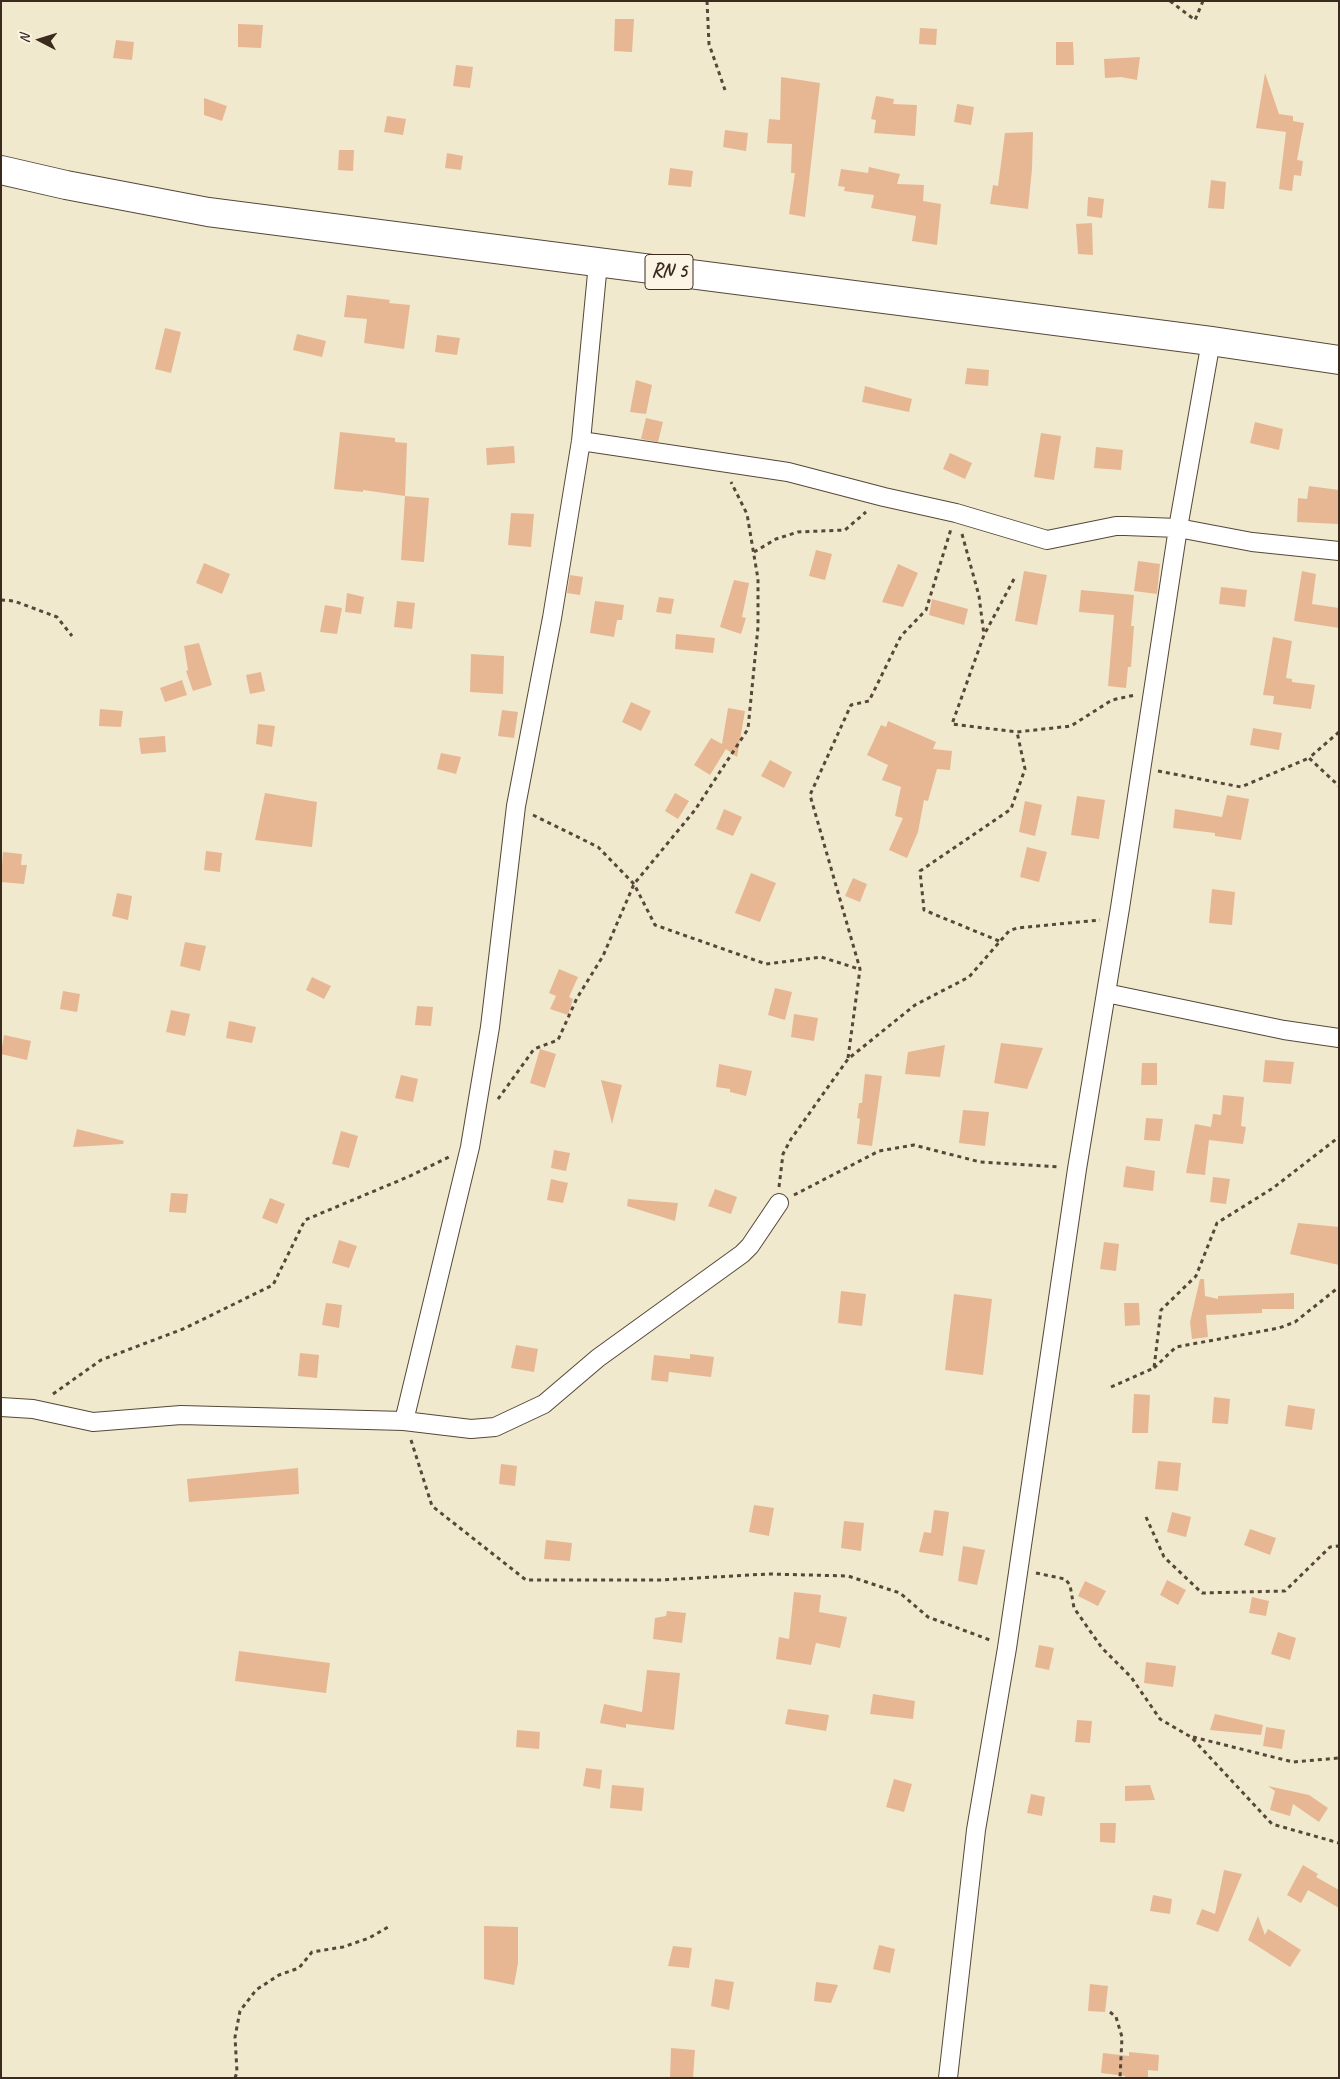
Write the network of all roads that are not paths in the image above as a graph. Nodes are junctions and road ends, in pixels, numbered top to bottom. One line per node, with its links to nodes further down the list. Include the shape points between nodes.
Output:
1 (1, 170): 2 (main road, RN 5, via 208,212)
2 (598, 263): 3 (main road, RN 5); 5 (street)
3 (1211, 341): 4 (main road, RN 5); 6 (street)
4 (1339, 360)
5 (581, 441): 6 (street, via 777,469 956,513 1047,540 1116,526); 12 (street, via 516,806 490,1027 470,1147)
6 (1178, 528): 7 (street, via 1252,542); 8 (street)
7 (1339, 551)
8 (1106, 993): 9 (street, via 1284,1030); 13 (street, via 1007,1648 976,1830)
9 (1339, 1038)
10 (778, 1203): 12 (street, via 742,1254 598,1358 544,1404 489,1428 471,1429)
11 (1, 1407): 12 (street, via 33,1409 93,1422 181,1415)
12 (404, 1420)
13 (948, 2078)

